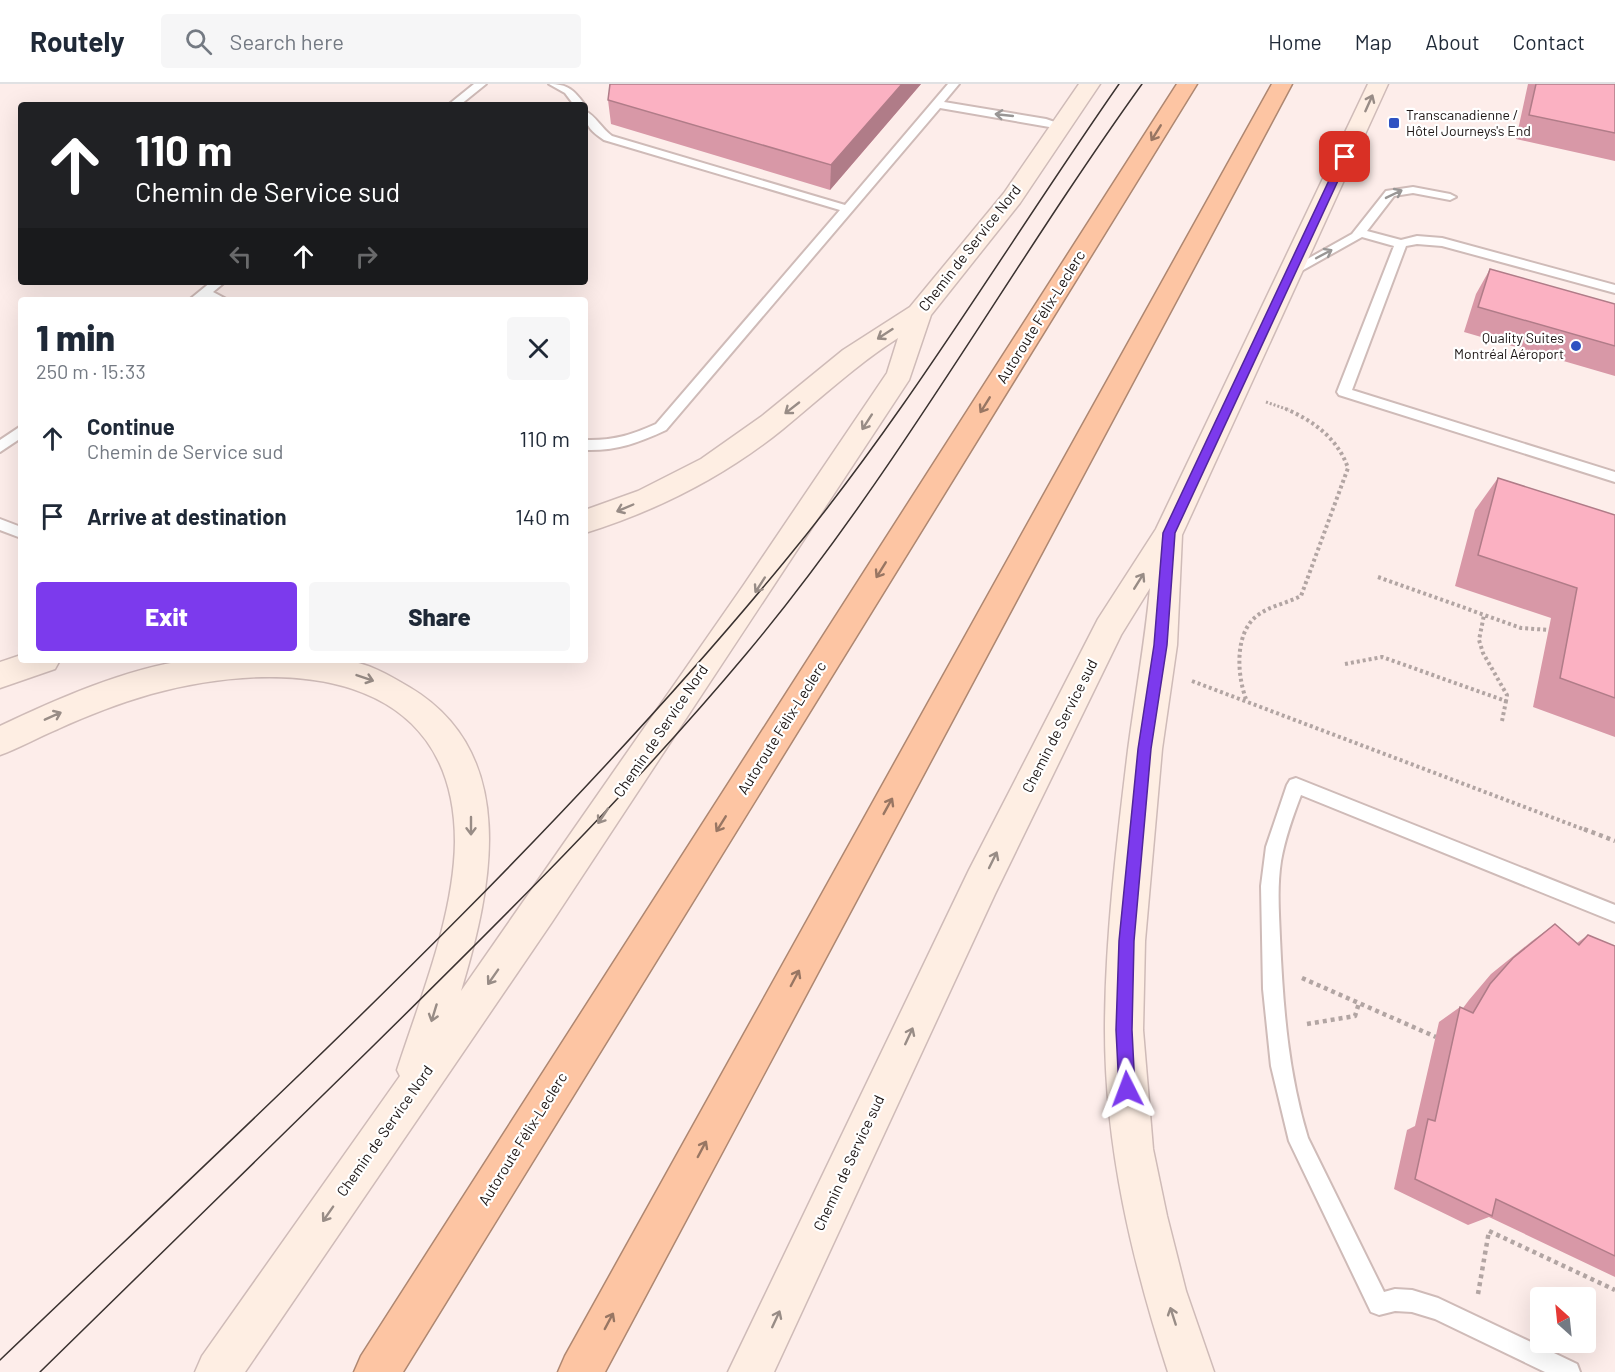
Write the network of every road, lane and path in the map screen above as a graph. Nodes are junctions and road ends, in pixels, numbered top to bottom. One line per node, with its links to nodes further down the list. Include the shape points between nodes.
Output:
1 (481, 84): 8 (lane)
2 (554, 84): 9 (lane, via 569,91)
3 (954, 84): 10 (lane)
4 (1090, 84): 12 (main road, Chemin de Service Nord)
5 (1187, 84): 52 (highway, Autoroute Félix-Leclerc, one-way to 52)
6 (1282, 84): 53 (highway, one-way to 6)
7 (1378, 84): 17 (main road, Chemin de Service sud, one-way to 7)
8 (457, 102)
9 (578, 102)
10 (938, 104): 12 (lane, one-way to 10); 14 (lane)
11 (588, 118): 14 (lane, via 608,138)
12 (1061, 126): 21 (main road, Chemin de Service Nord, via 1011,198)
13 (1450, 196): 15 (lane, one-way to 13, via 1386,197 1397,191)
14 (846, 209): 24 (lane, via 661,427 632,441)
15 (1359, 233): 16 (lane); 17 (lane, one-way to 15)
16 (1401, 244): 19 (lane, via 1429,239); 26 (lane, via 1344,392)
17 (1292, 271): 30 (main road, Chemin de Service sud)
18 (215, 285): 20 (lane)
19 (1615, 289)
20 (199, 296)
21 (919, 312): 27 (main road, one-way to 27, via 852,356 772,423 711,466 648,498); 48 (main road, Chemin de Service Nord, one-way to 48, via 900,374 741,614)
22 (1273, 404): 38 (path, via 1292,410 1341,447 1348,468 1301,596 1254,617 1249,627 1238,671 1240,688)
23 (18, 433): 25 (lane)
24 (588, 445)
25 (0, 447)
26 (1615, 477)
27 (588, 521)
28 (0, 524): 29 (lane)
29 (18, 532)
30 (1169, 533): 54 (main road, Chemin de Service sud, one-way to 30, via 1068,708 1109,628); 55 (main road, one-way to 30, via 1164,1291 1146,1216 1133,1149 1124,1030 1127,941 1144,749 1161,645)
31 (1378, 577): 32 (path)
32 (1484, 615): 33 (path, via 1521,628); 39 (path, via 1479,640 1507,695)
33 (1549, 630)
34 (24, 664): 36 (main road)
35 (1345, 664): 39 (path, via 1382,657)
36 (0, 675)
37 (1188, 680): 38 (path)
38 (1247, 700): 42 (path)
39 (1506, 701): 40 (path)
40 (1502, 721)
41 (0, 741): 48 (main road, one-way to 48, via 112,693 155,680 242,665 330,668 369,679 400,694 429,718 450,745 463,774 472,814 471,848 462,919)
42 (1615, 841)
43 (1615, 914): 50 (lane, via 1296,785 1276,842 1269,885 1277,1041 1292,1120 1379,1304 1412,1301)
44 (1301, 978): 45 (path)
45 (1359, 1003): 46 (path, via 1355,1016); 47 (path)
46 (1303, 1024)
47 (1436, 1037)
48 (409, 1097): 51 (main road, Chemin de Service Nord, one-way to 51)
49 (1615, 1290): 50 (path, via 1489,1231)
50 (1473, 1326): 56 (lane)
51 (218, 1372)
52 (377, 1372)
53 (581, 1372)
54 (751, 1372)
55 (1191, 1372)
56 (1569, 1372)

